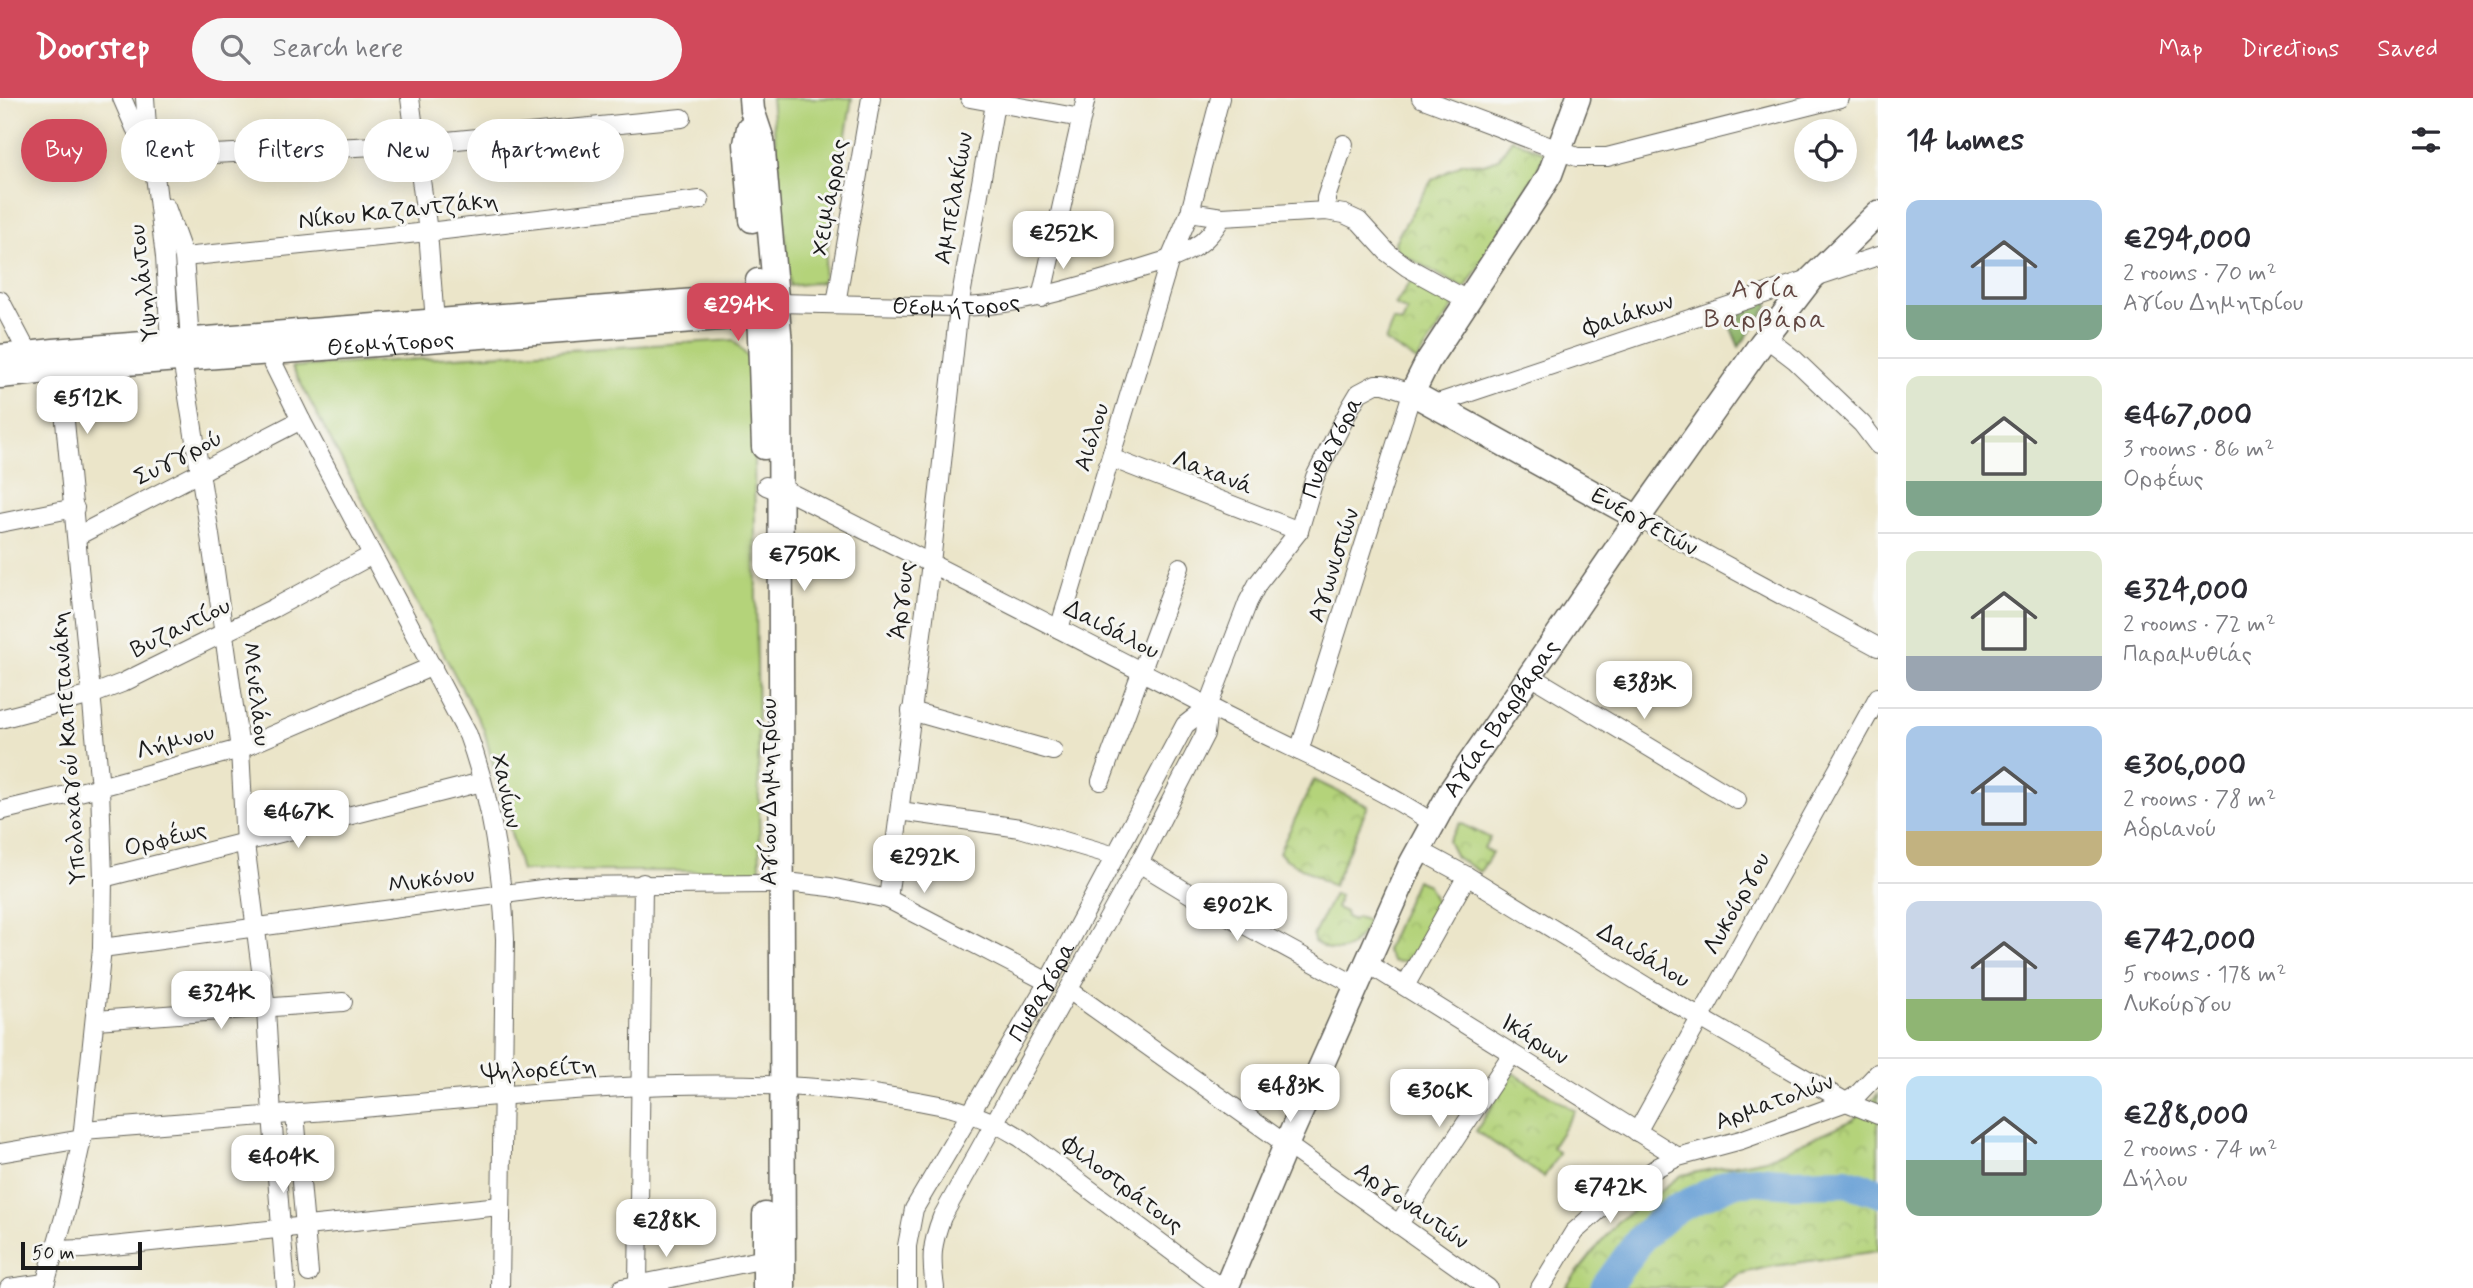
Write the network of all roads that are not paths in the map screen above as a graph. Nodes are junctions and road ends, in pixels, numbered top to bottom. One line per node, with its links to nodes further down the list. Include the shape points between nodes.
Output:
1 (122, 98): 15 (street)
2 (145, 98): 16 (street, Υψηλάντου)
3 (410, 98): 17 (street)
4 (871, 98): 39 (street, Χειμάρρας)
5 (970, 98): 11 (street)
6 (1086, 98): 14 (street)
7 (1220, 98): 28 (street, Αιόλου)
8 (1420, 98): 22 (street)
9 (1578, 98): 22 (street)
10 (1840, 98): 22 (street, via 1607,157 1577,157)
11 (996, 100): 14 (street); 41 (street, Αμπελακίων)
12 (752, 104): 40 (street, Αγίου Δημητρίου, via 746,144)
13 (682, 118): 18 (street)
14 (1081, 118): 36 (street)
15 (131, 119)
16 (147, 119)
17 (413, 119)
18 (453, 140)
19 (1344, 144): 27 (street)
20 (363, 145): 21 (street)
21 (220, 147)
22 (1559, 149): 38 (street, via 1540,191)
23 (156, 182): 44 (street, Υψηλάντου)
24 (157, 182): 33 (street, Υψηλάντου)
25 (421, 182): 31 (street)
26 (700, 200): 31 (street, Νίκου Καζαντζάκη)
27 (1326, 211): 30 (street); 38 (street, via 1359,221 1407,267)
28 (1189, 212): 30 (street); 34 (street, Αιόλου)
29 (1878, 213): 35 (street, Αγίας Βαρβάρας)
30 (1222, 217): 34 (street, Θεομήτορος, via 1211,235)
31 (428, 232): 33 (street, Νίκου Καζαντζάκη); 42 (street)
32 (1878, 256): 35 (street, Φαιάκων)
33 (184, 257): 44 (street, Υψηλάντου)
34 (1170, 259): 36 (street, Θεομήτορος); 53 (street, Αιόλου)
35 (1811, 278): 43 (street, Αγίας Βαρβάρας); 50 (street, Φαιάκων)
36 (1041, 298): 41 (street, Θεομήτορος)
37 (0, 300): 45 (street)
38 (1467, 300): 50 (street, via 1428,361)
39 (836, 304): 40 (street, Θεομήτορος); 41 (street, Θεομήτορος)
40 (765, 305): 42 (street, Θεομήτορος); 46 (street, Θεομήτορος); 55 (street, Αγίου Δημητρίου)
41 (959, 307): 62 (street, Άργους)
42 (435, 322): 44 (street, Θεομήτορος)
43 (1766, 338): 52 (street, via 1795,360); 57 (street, Αγίας Βαρβάρας)
44 (181, 348): 45 (street, Θεομήτορος); 46 (street, Θεομήτορος); 48 (street, Θεομήτορος); 54 (street, Μενελάου)
45 (28, 353): 47 (street, Θεομήτορος)
46 (268, 353): 51 (street, Χανίων)
47 (0, 357)
48 (60, 369): 49 (street, Θεομήτορος); 56 (street, Υπολοχαγού Καπετανάκη)
49 (0, 376)
50 (1422, 399): 57 (street, Ευεργετών); 59 (street, Πυθαγόρα, via 1384,384 1359,393 1315,477); 77 (street, Αγωνιστών)
51 (301, 420): 54 (street, Συγγρού); 61 (street, Χανίων)
52 (1877, 441)
53 (1111, 458): 59 (street, Λαχανά); 64 (street, Αιόλου)
54 (199, 473): 60 (street, Συγγρού); 65 (street, Μενελάου)
55 (773, 489): 62 (street, Δαιδάλου, via 789,492); 92 (street, Αγίου Δημητρίου)
56 (75, 508): 58 (street); 60 (street, Υπολοχαγού Καπετανάκη)
57 (1638, 518): 66 (street, Ευεργετών); 69 (street, Αγίας Βαρβάρας)
58 (0, 523)
59 (1298, 531): 72 (street, Πυθαγόρα, via 1248,602)
60 (77, 537): 70 (street, Υπολοχαγού Καπετανάκη)
61 (372, 555): 65 (street, Βυζαντίου); 67 (street, Χανίων)
62 (931, 563): 64 (street, Δαιδάλου); 73 (street, Άργους)
63 (1180, 566): 68 (street)
64 (1059, 629): 68 (street, Δαιδάλου)
65 (225, 631): 70 (street, Βυζαντίου); 75 (street, Μενελάου)
66 (1878, 647)
67 (433, 666): 75 (street, Λήμνου); 79 (street, Χανίων, via 468,734)
68 (1142, 671): 72 (street, Δαιδάλου); 78 (street)
69 (1531, 676): 81 (street); 84 (street, Αγίας Βαρβάρας)
70 (92, 695): 74 (street, Βυζαντίου); 80 (street, Υπολοχαγού Καπετανάκη)
71 (1878, 697): 104 (street, Λυκούργου)
72 (1208, 707): 77 (street, Δαιδάλου); 87 (street, Πυθαγόρα, via 1185,724); 88 (street, Πυθαγόρα, via 1205,734)
73 (911, 711): 76 (street); 83 (street, Άργους)
74 (0, 719)
75 (240, 748): 80 (street, Λήμνου); 85 (street, Μενελάου)
76 (1053, 751)
77 (1300, 751): 84 (street, Δαιδάλου)
78 (1101, 781)
79 (482, 782): 85 (street, Ορφέως); 93 (street, Χανίων)
80 (100, 787): 82 (street, Λήμνου); 90 (street, Υπολοχαγού Καπετανάκη)
81 (1737, 800)
82 (0, 811)
83 (900, 811): 87 (street, via 1020,828); 94 (street, Άργους)
84 (1433, 822): 86 (street, Αγίας Βαρβάρας)
85 (246, 844): 90 (street, Ορφέως); 95 (street, Μενελάου)
86 (1418, 849): 89 (street, Δαιδάλου); 97 (street, Αγίας Βαρβάρας)
87 (1115, 856): 98 (street, Πυθαγόρα)
88 (1139, 863): 99 (street); 101 (street, Πυθαγόρα)
89 (1467, 876): 100 (street); 104 (street, Δαιδάλου)
90 (103, 878): 96 (street, Υπολοχαγού Καπετανάκη)
91 (643, 883): 92 (street, Μυκόνου); 93 (street, Μυκόνου); 109 (street)
92 (775, 884): 94 (street, Μυκόνου, via 820,886); 108 (street, Αγίου Δημητρίου)
93 (503, 894): 95 (street, Μυκόνου); 110 (street, Χανίων)
94 (888, 899): 98 (street, Μυκόνου)
95 (256, 929): 96 (street, Μυκόνου); 103 (street, Μενελάου)
96 (102, 948): 105 (street, Υπολοχαγού Καπετανάκη)
97 (1367, 963): 99 (street, Αγίας Βαρβάρας); 100 (street, Ικάρων)
98 (1048, 982): 112 (street, Πυθαγόρα)
99 (1356, 986): 119 (street, Αγίας Βαρβάρας)
100 (1405, 986): 106 (street, Ικάρων)
101 (1069, 990): 116 (street, Πυθαγόρα); 119 (street, Αργοναυτών)
102 (343, 1002): 103 (street)
103 (266, 1009): 105 (street); 114 (street, Μενελάου)
104 (1701, 1018): 111 (street, Δαιδάλου); 117 (street, Λυκούργου)
105 (96, 1020): 118 (street, Υπολοχαγού Καπετανάκη)
106 (1512, 1054): 117 (street, Ικάρων); 124 (street)
107 (1878, 1073): 111 (street, Αρματολών)
108 (774, 1086): 109 (street, Ψηλορείτη); 112 (street, Ψηλορείτη, via 842,1089); 127 (street, Αγίου Δημητρίου); 137 (street, Αγίου Δημητρίου)
109 (639, 1087): 110 (street, Ψηλορείτη); 131 (street)
110 (502, 1096): 113 (street, Ψηλορείτη); 122 (street, Χανίων)
111 (1846, 1102): 115 (street, Δαιδάλου); 121 (street, Αρματολών)
112 (972, 1113): 116 (street, Ψηλορείτη); 138 (street, Πυθαγόρα, via 914,1209 907,1246)
113 (295, 1114): 114 (street, Ψηλορείτη); 123 (street)
114 (272, 1115): 118 (street, Ψηλορείτη); 125 (street, Μενελάου)
115 (1878, 1115)
116 (995, 1122): 139 (street, Πυθαγόρα, via 932,1242); 140 (street, Φιλοστράτους)
117 (1637, 1132): 121 (street, Ικάρων)
118 (83, 1134): 120 (street, Ψηλορείτη); 126 (street, Υπολοχαγού Καπετανάκη)
119 (1286, 1145): 124 (street, Αργοναυτών); 140 (street, Αγίας Βαρβάρας)
120 (0, 1153)
121 (1678, 1157): 142 (street, via 1627,1188 1583,1223)
122 (500, 1206): 123 (street); 134 (street, Χανίων)
123 (304, 1226): 125 (street); 129 (street)
124 (1398, 1226): 141 (street, Αργοναυτών)
125 (281, 1228): 126 (street); 133 (street, Μενελάου)
126 (56, 1250): 130 (street, Υπολοχαγού Καπετανάκη)
127 (765, 1259): 128 (street); 136 (street, Αγίου Δημητρίου)
128 (717, 1268): 131 (street); 135 (street)
129 (309, 1273)
130 (45, 1285): 132 (street)
131 (630, 1286)
132 (9, 1288)
133 (286, 1288)
134 (500, 1288)
135 (695, 1288)
136 (765, 1288)
137 (783, 1288)
138 (907, 1288)
139 (935, 1288)
140 (1223, 1288)
141 (1488, 1288)
142 (1540, 1288)

